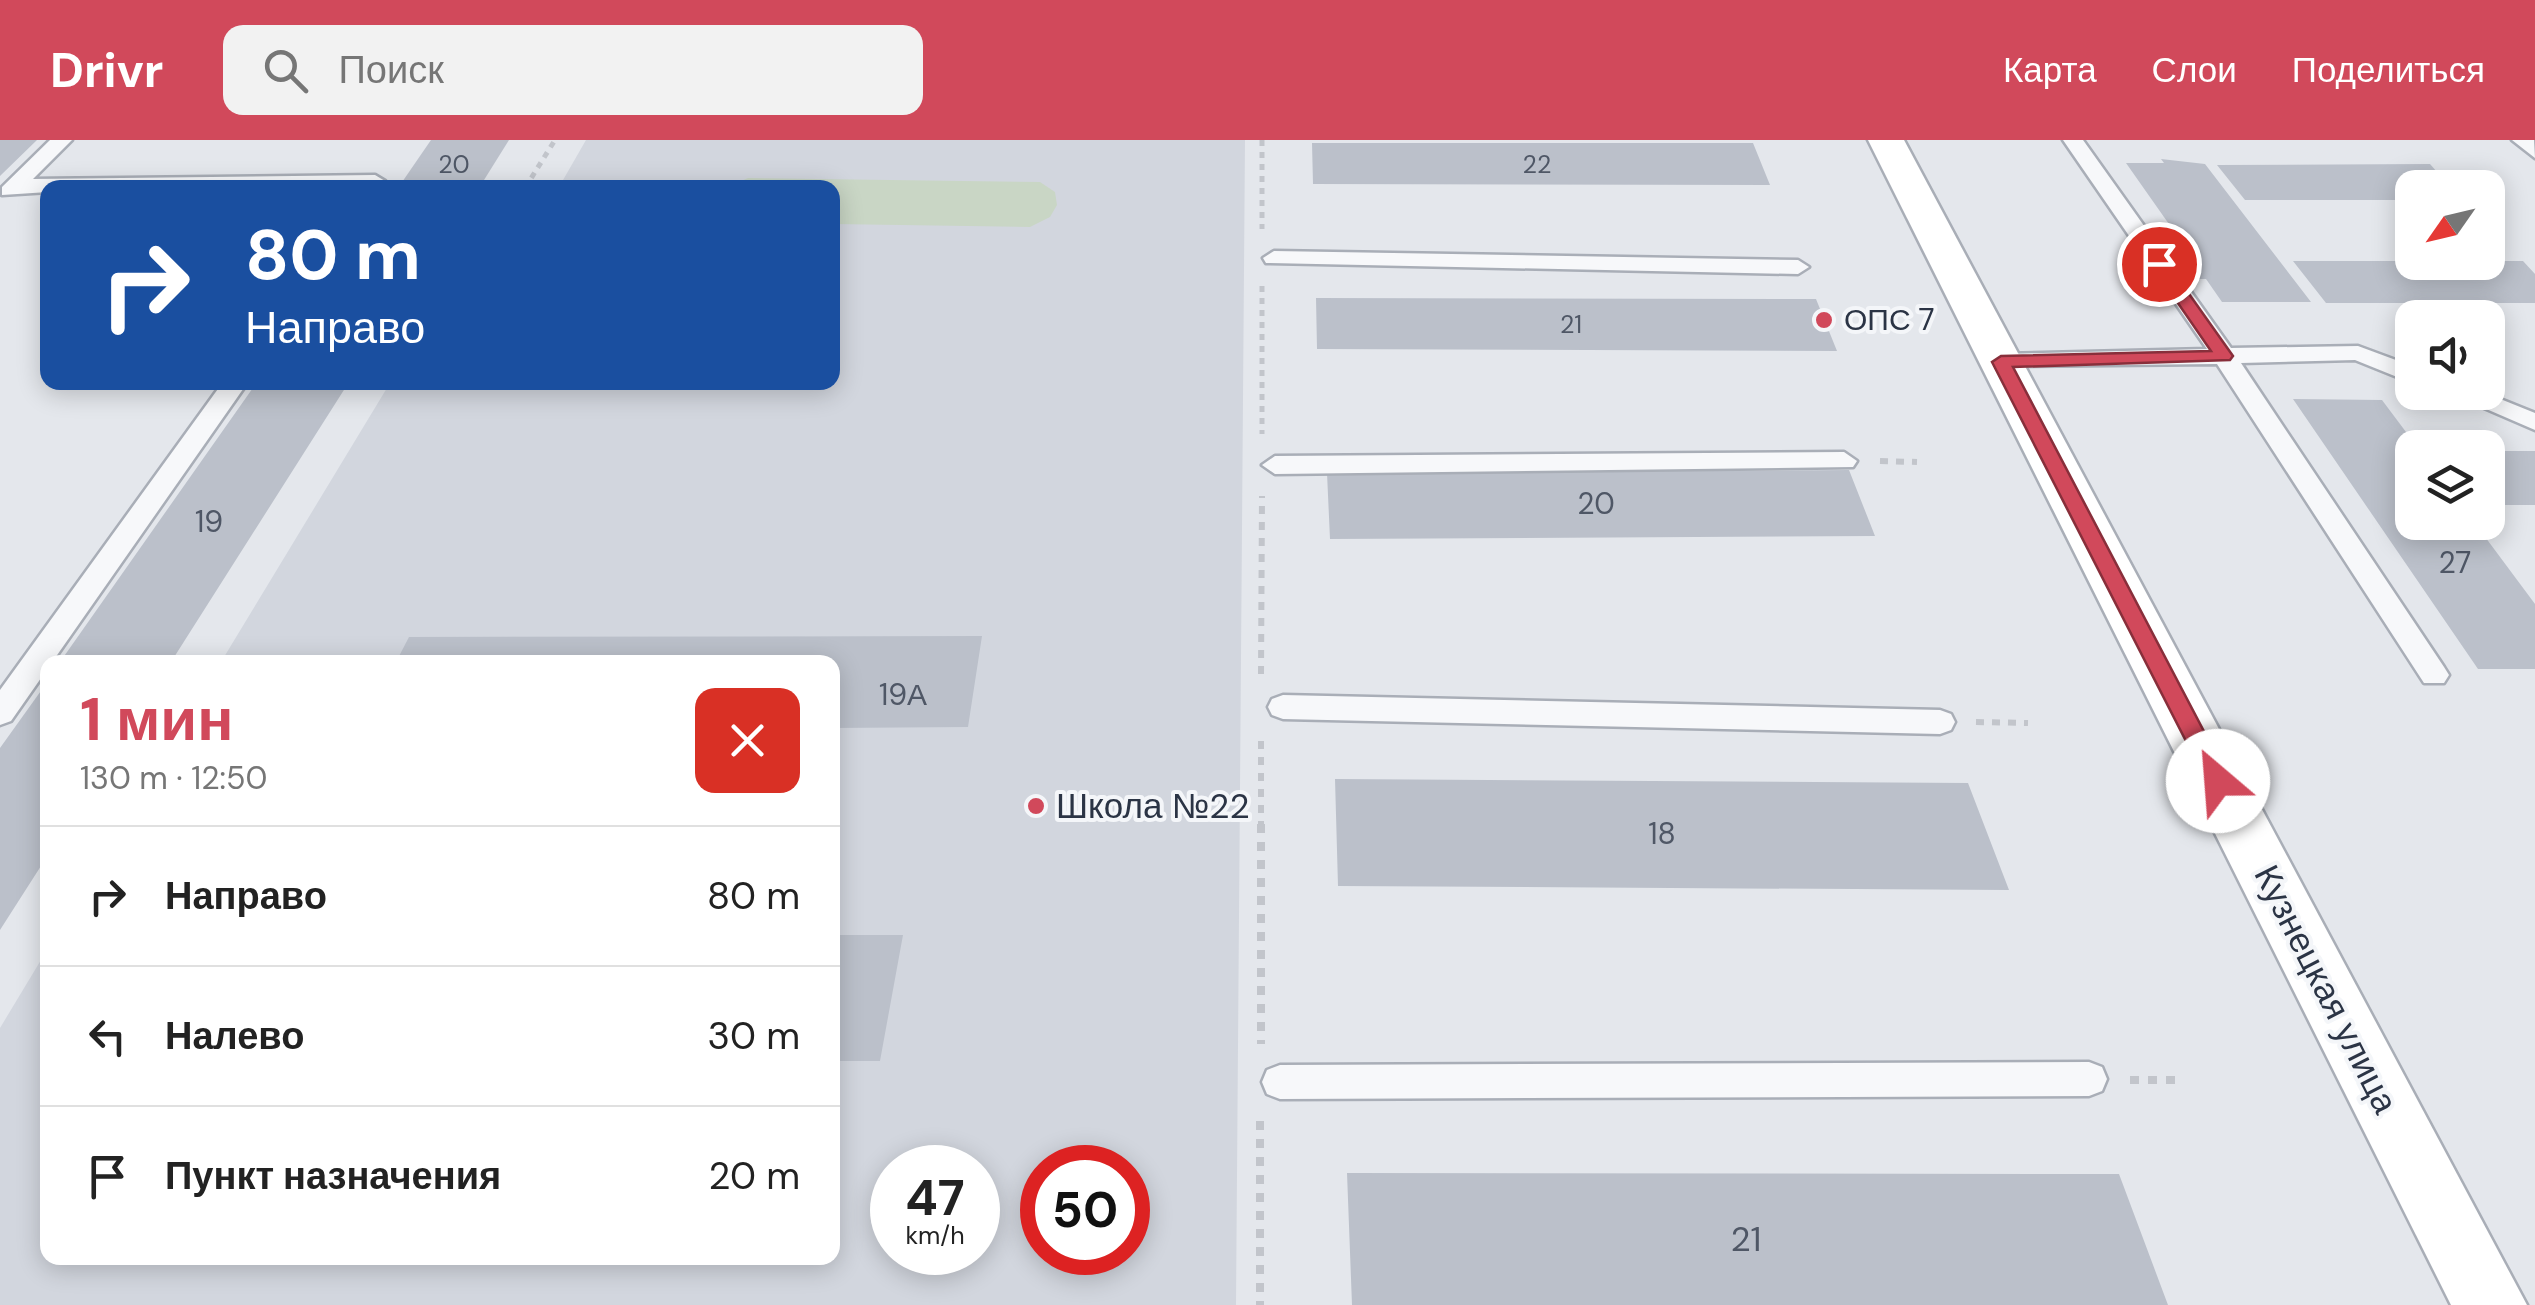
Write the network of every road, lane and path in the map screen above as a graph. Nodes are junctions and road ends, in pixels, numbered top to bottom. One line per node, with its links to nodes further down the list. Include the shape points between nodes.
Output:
1 (62, 140): 9 (lane)
2 (555, 140): 7 (path)
3 (1886, 140): 13 (main road, Кузнецкая улица)
4 (2073, 140): 12 (lane)
5 (2522, 140): 6 (lane)
6 (2535, 152)
7 (530, 180)
8 (40, 192): 9 (lane)
9 (7, 193)
10 (1274, 258): 11 (lane)
11 (1798, 267)
12 (2224, 356): 13 (lane); 14 (lane, via 2358,353); 22 (lane)
13 (2001, 362): 28 (main road, Кузнецкая улица)
14 (2395, 367)
15 (230, 390): 20 (lane)
16 (2505, 410): 17 (lane)
17 (2535, 422)
18 (1844, 461): 19 (lane)
19 (1275, 465)
20 (41, 655)
21 (40, 657): 24 (lane)
22 (2434, 674)
23 (1283, 708): 25 (lane)
24 (0, 713)
25 (1940, 722)
26 (2089, 1079): 27 (lane)
27 (1280, 1082)
28 (2490, 1305)

